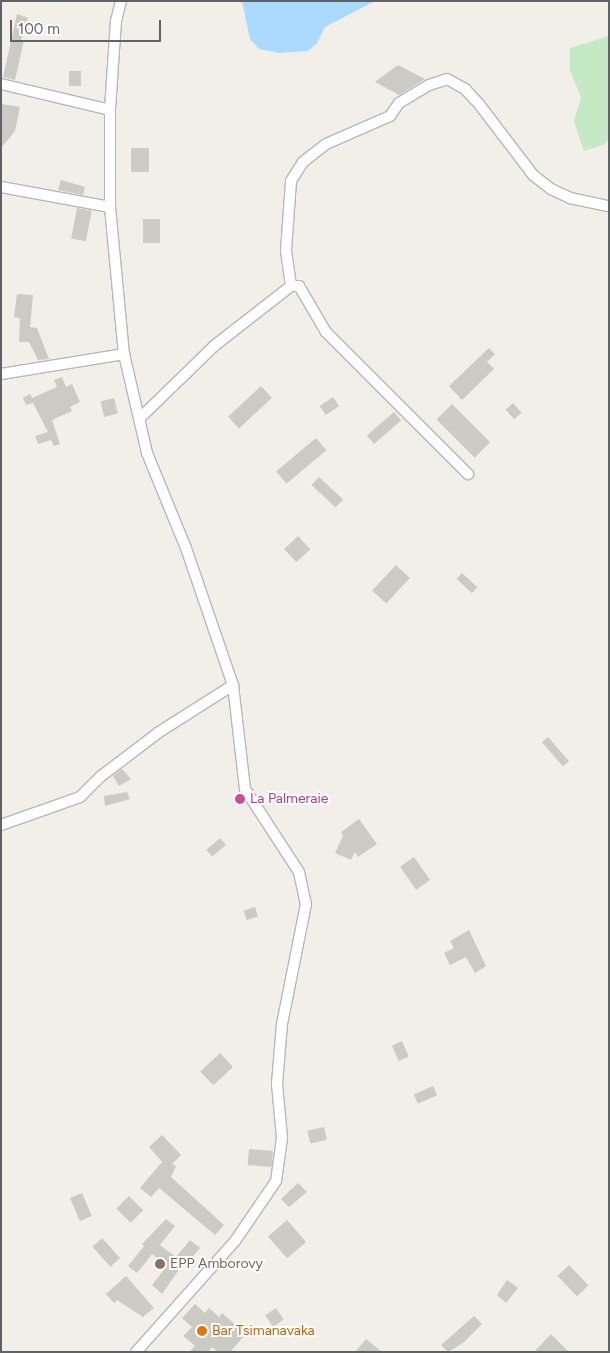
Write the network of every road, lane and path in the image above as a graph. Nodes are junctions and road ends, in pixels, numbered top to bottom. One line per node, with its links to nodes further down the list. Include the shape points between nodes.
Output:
1 (122, 1): 3 (street, via 116,21)
2 (1, 84): 3 (street)
3 (110, 110): 6 (street)
4 (1, 187): 6 (street)
5 (609, 206): 7 (street, via 570,198 533,175 479,104 465,89 447,79 429,85 399,103 390,116 326,144 303,162 292,181 286,251)
6 (110, 207): 8 (street)
7 (291, 286): 10 (street, via 214,346); 11 (street, via 299,286 326,332)
8 (124, 354): 9 (street); 10 (street)
9 (1, 374)
10 (138, 419): 12 (street, via 147,453 186,548)
11 (468, 474)
12 (233, 685): 13 (street, via 159,732 113,766 80,797); 14 (street, via 245,789 299,872 306,904 282,1024 277,1084 282,1138 276,1181 240,1234)
13 (1, 824)
14 (136, 1352)

